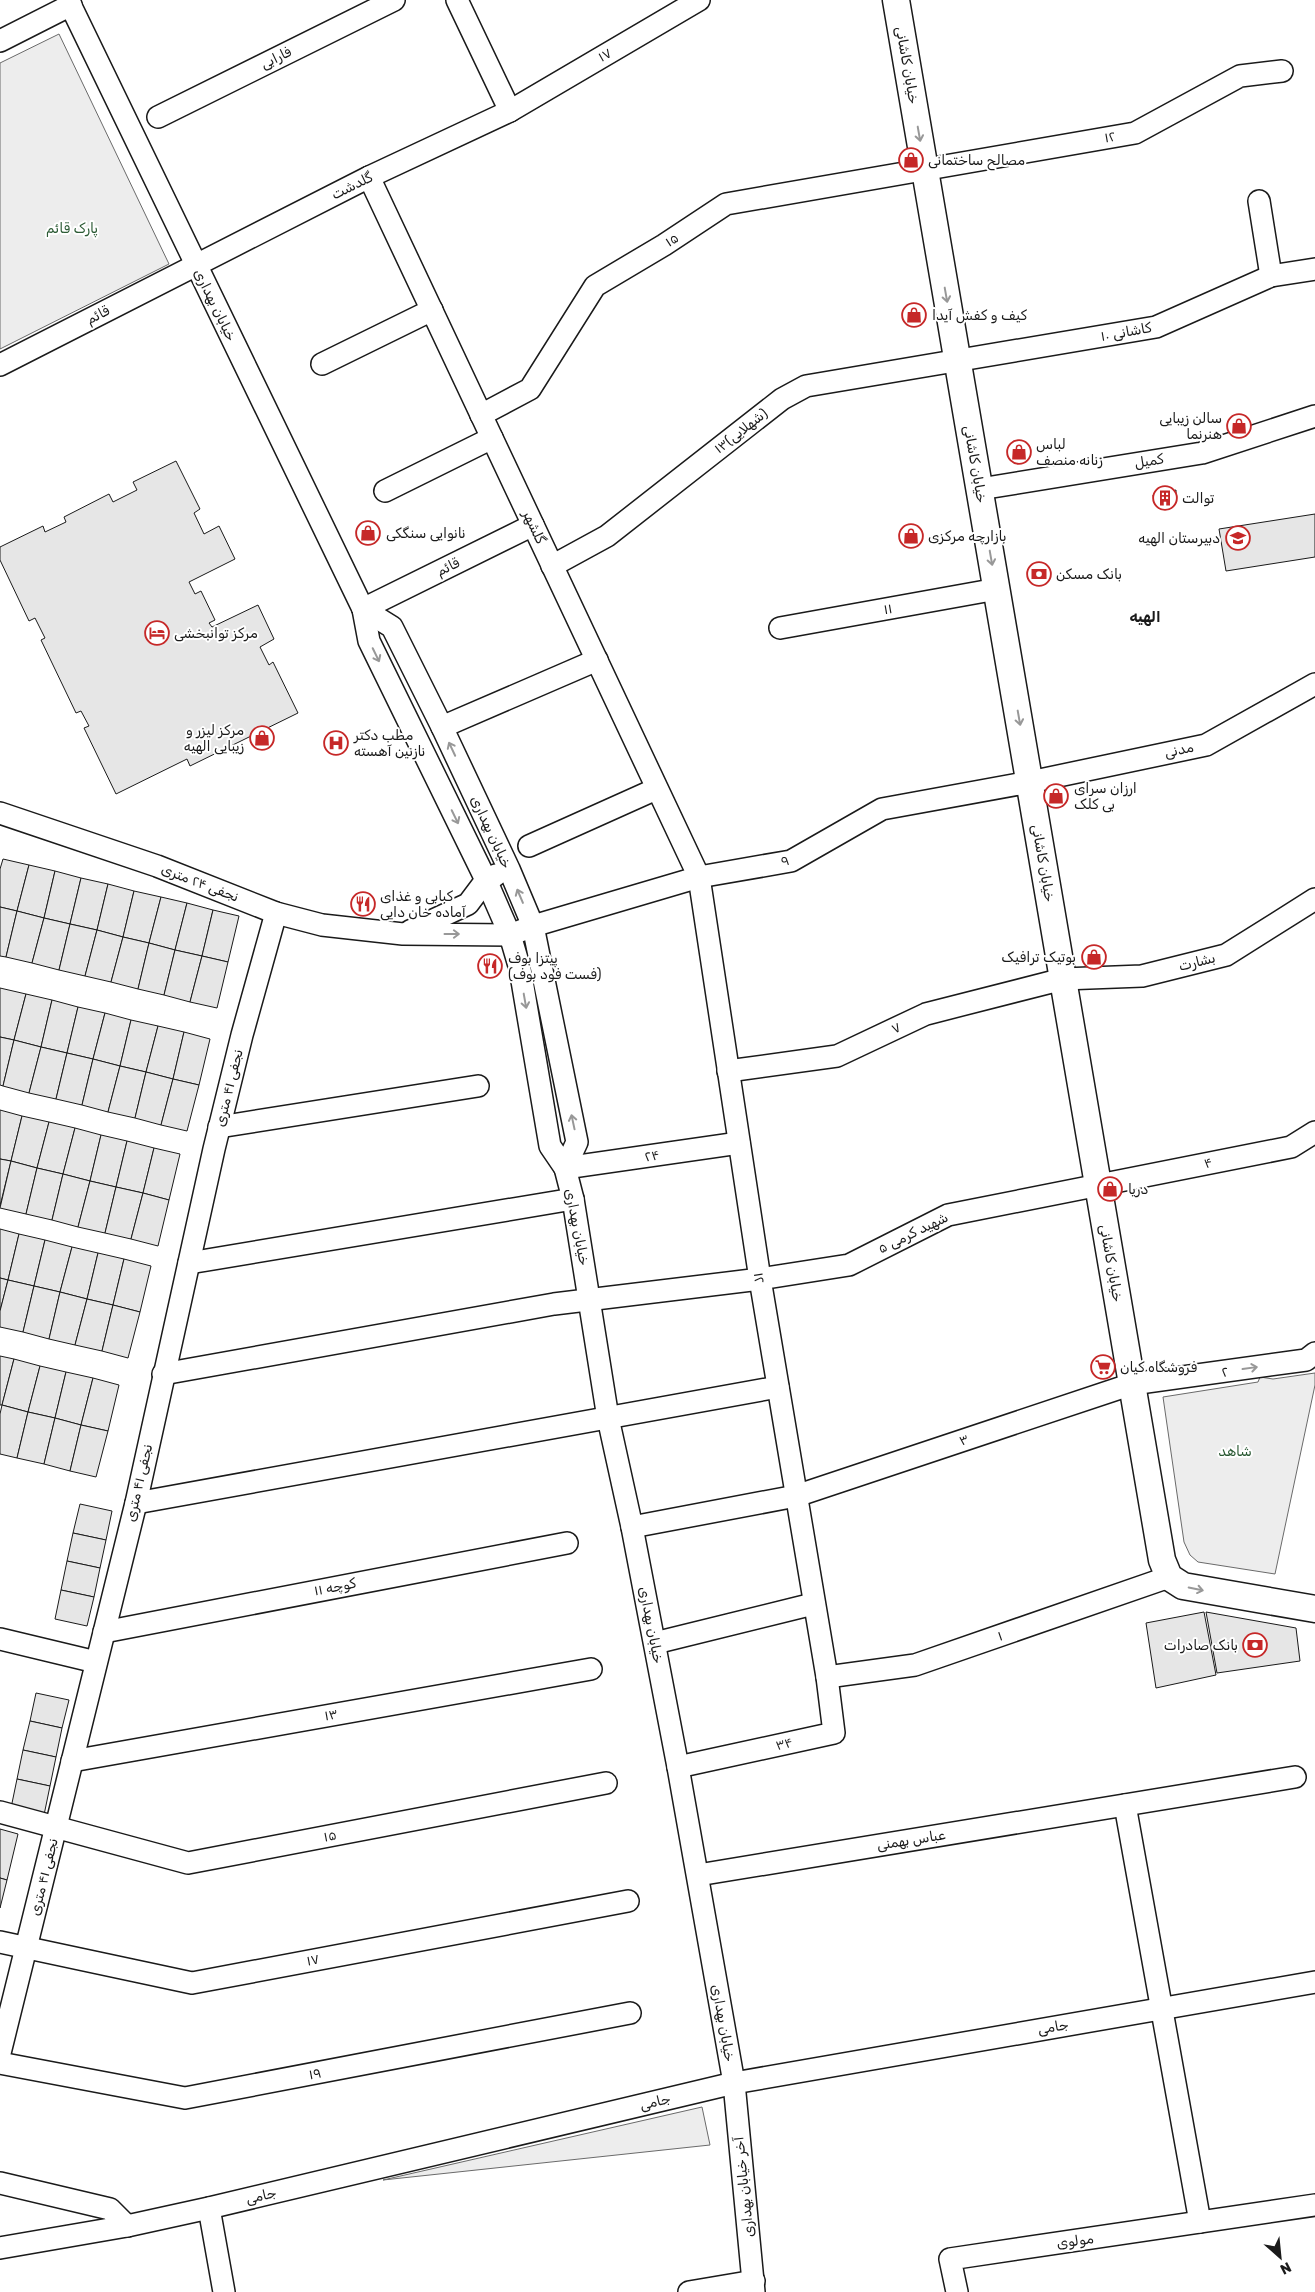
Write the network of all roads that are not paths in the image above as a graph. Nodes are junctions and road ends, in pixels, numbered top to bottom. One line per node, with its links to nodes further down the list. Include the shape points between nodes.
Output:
1 (394, 0): 9 (street, فارابی)
2 (457, 0): 8 (street)
3 (699, 0): 8 (street, ۱۷)
4 (896, 0): 10 (main road, خیابان کاشانی, one-way to 10)
5 (69, 3): 6 (street); 13 (street, خیابان بهداری)
6 (0, 40)
7 (1282, 71): 10 (street, ۱۲, via 1240,76 1136,133)
8 (510, 111): 11 (street, گلدشت)
9 (158, 117)
10 (925, 169): 17 (main road, خیابان کاشانی, one-way to 17); 20 (street, ۱۵, via 726,204 595,286 530,389)
11 (369, 177): 13 (street, گلدشت); 16 (street, گلشهر)
12 (1259, 201): 15 (street)
13 (196, 265): 19 (street, قائم); 28 (street, خیابان بهداری)
14 (1315, 269): 15 (street, کاشانی ۱۰)
15 (1271, 276): 17 (street, کاشانی ۱۰, via 1156,327)
16 (432, 310): 18 (street); 20 (street, گلشهر)
17 (958, 361): 23 (main road, خیابان کاشانی); 26 (street, ۱۳(شهلایی), via 806,386 782,399 607,536)
18 (322, 364)
19 (0, 365)
20 (481, 415): 22 (street, گلشهر)
21 (1315, 416): 23 (street, کمیل, via 1202,453)
22 (492, 438): 24 (street); 25 (street, گلشهر)
23 (980, 489): 27 (main road, خیابان کاشانی, one-way to 27)
24 (385, 491)
25 (533, 525): 26 (street, گلشهر); 28 (street, قائم)
26 (552, 566): 30 (street, گلشهر)
27 (997, 589): 29 (street, ۱۱); 33 (main road, خیابان کاشانی, one-way to 33)
28 (363, 609): 32 (street, خیابان بهداری, via 392,627); 39 (street, خیابان بهداری, one-way to 39, via 369,641)
29 (780, 628)
30 (597, 660): 32 (street); 34 (street, گلشهر)
31 (1315, 684): 33 (street, مدنی, via 1206,745)
32 (442, 727): 37 (street, خیابان بهداری, one-way to 32)
33 (1030, 782): 38 (street, ۹, via 882,809 791,861); 45 (main road, خیابان کاشانی)
34 (656, 789): 36 (street); 38 (street, گلشهر)
35 (0, 813): 41 (street, نجفی ۲۴ متری, via 157,866)
36 (529, 846)
37 (509, 869): 39 (street); 42 (street, خیابان بهداری, one-way to 37)
38 (699, 877): 42 (street, ۹); 46 (street, ۱۲)
39 (486, 880): 43 (street, via 468,904); 44 (street, خیابان بهداری)
40 (1315, 899): 45 (street, بشارت, via 1226,955 1142,976)
41 (276, 913): 43 (street, نجفی ۲۴ متری, via 322,925); 48 (street, نجفی ۴۱ متری)
42 (533, 926): 44 (street, ۹); 51 (street, خیابان بهداری, one-way to 42, via 577,1142)
43 (404, 934): 44 (street, نجفی ۲۴ متری, one-way to 44)
44 (510, 935): 51 (street, خیابان بهداری, one-way to 51, via 520,969 550,1146)
45 (1063, 979): 46 (street, ۷, via 926,1014 837,1056); 52 (main road, خیابان کاشانی)
46 (728, 1071): 50 (street, ۱۲)
47 (478, 1086): 48 (street)
48 (219, 1127): 54 (street, نجفی ۴۱ متری)
49 (1315, 1132): 52 (street, ۴, via 1291,1147)
50 (739, 1143): 51 (street, ۲۴); 55 (street, ۱۲)
51 (565, 1168): 53 (street, خیابان بهداری)
52 (1098, 1186): 55 (street, ۵ شهید کرمی, via 948,1215 849,1265); 59 (main road, خیابان کاشانی)
53 (573, 1200): 54 (street); 56 (street, خیابان بهداری)
54 (189, 1262): 58 (street, نجفی ۴۱ متری)
55 (760, 1279): 56 (street, ۵ شهید کرمی); 60 (street, ۱۲)
56 (590, 1299): 58 (street, ۵ شهید کرمی); 61 (street, خیابان بهداری)
57 (1315, 1354): 59 (street, ۲, one-way to 57, via 1306,1360)
58 (163, 1374): 63 (street, نجفی ۴۱ متری)
59 (1132, 1384): 62 (street, ۳); 66 (main road, خیابان کاشانی, via 1162,1560)
60 (778, 1387): 61 (street); 62 (street, ۱۲)
61 (608, 1418): 63 (street); 64 (street, خیابان بهداری)
62 (796, 1496): 64 (street, ۳); 67 (street, ۱۲)
63 (136, 1503): 69 (street, نجفی ۴۱ متری)
64 (632, 1527): 71 (street, خیابان بهداری)
65 (567, 1543): 69 (street, کوچه ۱۱)
66 (1169, 1577): 68 (main road, one-way to 68, via 1193,1589); 74 (street, ۱, via 915,1665)
67 (813, 1604): 71 (street); 74 (street, ۱۲)
68 (1315, 1609)
69 (104, 1632): 72 (street, نجفی ۴۱ متری)
70 (0, 1639): 72 (street)
71 (655, 1644): 76 (street, خیابان بهداری)
72 (96, 1662): 75 (street, نجفی ۴۱ متری)
73 (591, 1669): 75 (street, ۱۳)
74 (827, 1677): 76 (street, ۳۴, via 834,1734)
75 (72, 1761): 81 (street, نجفی ۴۱ متری)
76 (678, 1767): 82 (street, خیابان بهداری)
77 (1295, 1777): 79 (street, عباس بهمنی)
78 (606, 1783): 81 (street, ۱۵, via 188,1864)
79 (1125, 1805): 82 (street, عباس بهمنی); 87 (street)
80 (0, 1812): 81 (street, ۱۵)
81 (56, 1827): 85 (street, نجفی ۴۱ متری)
82 (698, 1875): 91 (street, خیابان بهداری)
83 (628, 1901): 85 (street, ۱۷, via 192,1983)
84 (0, 1942): 85 (street, ۱۷)
85 (26, 1948): 89 (street, نجفی ۴۱ متری)
86 (1315, 1982): 87 (street, جامی)
87 (1162, 2009): 91 (street, جامی); 95 (street)
88 (630, 2014): 90 (street, ۱۹, via 185,2098)
89 (0, 2053)
90 (0, 2063)
91 (734, 2083): 94 (street, جامی); 98 (street, آخر خیابان بهداری)
92 (0, 2183): 96 (street, via 110,2210)
93 (1315, 2205): 95 (street, مولوی)
94 (209, 2208): 96 (street, جامی); 99 (street)
95 (1200, 2222): 101 (street, مولوی, via 950,2259)
96 (127, 2226): 97 (street, جامی)
97 (0, 2248)
98 (754, 2286): 100 (street)
99 (224, 2292)
100 (689, 2292)
101 (957, 2292)

